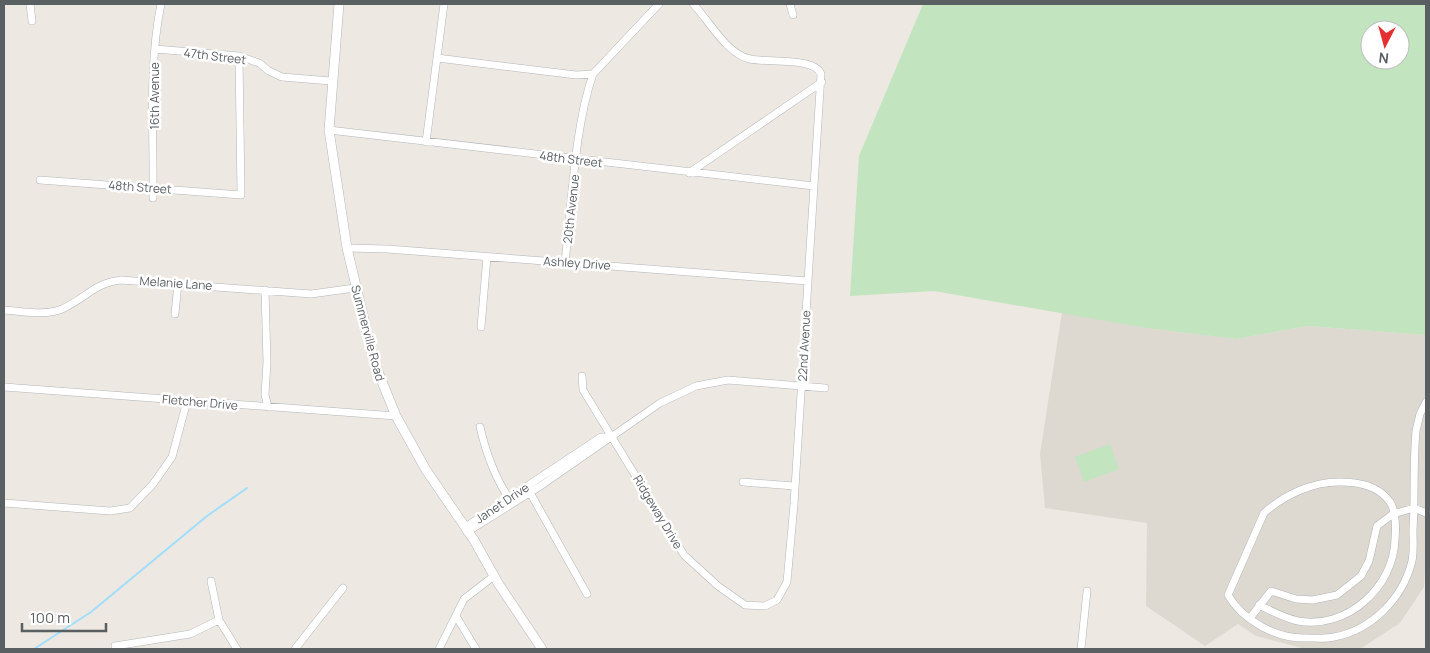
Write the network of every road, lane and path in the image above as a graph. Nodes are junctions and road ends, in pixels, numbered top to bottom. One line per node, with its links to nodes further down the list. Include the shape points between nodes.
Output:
1 (30, 4): 9 (street)
2 (161, 4): 10 (street, 16th Avenue)
3 (339, 4): 14 (main road, Summerville Road)
4 (444, 4): 12 (street)
5 (659, 4): 13 (street, 20th Avenue)
6 (693, 4): 15 (street, via 736,54 767,62 814,66 820,70)
7 (790, 4): 8 (street)
8 (792, 15)
9 (32, 21)
10 (154, 49): 11 (street, 47th Street); 22 (street, 16th Avenue)
11 (239, 56): 14 (street, 47th Street, via 258,62 282,77); 22 (street, 48th Street, via 241,195)
12 (437, 58): 13 (street, via 576,75); 17 (street)
13 (593, 74): 18 (street, 20th Avenue)
14 (331, 81): 16 (main road, Summerville Road)
15 (822, 82): 19 (street); 21 (street, 22nd Avenue)
16 (329, 130): 17 (street, 48th Street); 24 (main road, Summerville Road)
17 (426, 142): 18 (street, 48th Street)
18 (576, 160): 19 (street, 48th Street); 26 (street, 20th Avenue)
19 (689, 173): 21 (street, 48th Street)
20 (40, 180): 22 (street, 48th Street)
21 (814, 186): 27 (street, 22nd Avenue)
22 (153, 188): 23 (street, 16th Avenue)
23 (153, 198)
24 (346, 248): 25 (street, Ashley Drive); 29 (main road, Summerville Road)
25 (488, 257): 26 (street, Ashley Drive); 33 (street)
26 (565, 262): 27 (street, Ashley Drive)
27 (807, 281): 35 (street, 22nd Avenue)
28 (178, 283): 30 (street, Melanie Lane); 31 (street, Melanie Lane, via 107,282 56,311); 32 (street)
29 (355, 288): 30 (street, Melanie Lane, via 311,294); 41 (main road, Summerville Road, via 374,362)
30 (264, 290): 40 (street, via 268,362 265,395)
31 (4, 310)
32 (175, 314)
33 (481, 326)
34 (582, 376): 43 (street, Ridgeway Drive, via 584,390)
35 (802, 386): 37 (street, Janet Drive); 43 (street, Janet Drive, via 728,380 696,386 660,403); 45 (street, 22nd Avenue)
36 (4, 387): 38 (street, Fletcher Drive)
37 (825, 388)
38 (187, 401): 40 (street, Fletcher Drive); 48 (street, via 172,457 132,506 110,511)
39 (1426, 402): 49 (street, via 1416,431)
40 (268, 407): 41 (street, Fletcher Drive)
41 (396, 416): 52 (main road, Summerville Road, via 429,475)
42 (480, 427): 47 (street, via 488,459)
43 (613, 437): 46 (street, Janet Drive); 58 (street, Ridgeway Drive, via 684,555 745,605 758,607)
44 (742, 482): 45 (street)
45 (794, 486): 58 (street, 22nd Avenue, via 787,582 782,594)
46 (529, 489): 47 (street, Janet Drive); 57 (street)
47 (511, 501): 52 (street, Janet Drive)
48 (4, 503)
49 (1414, 508): 50 (street); 51 (street); 61 (street, via 1412,559 1408,571 1397,595 1369,622 1333,637 1296,638 1274,633)
50 (1426, 513)
51 (1393, 514): 59 (street, via 1377,526 1369,561 1360,576 1337,595 1313,600 1271,591); 59 (street, via 1395,555 1381,586 1360,606 1330,620 1299,621); 61 (street, via 1390,502 1372,487 1358,482 1313,484 1274,504 1264,513 1228,595 1237,610)
52 (467, 532): 53 (main road, Summerville Road)
53 (494, 576): 60 (street, via 464,599); 68 (main road, Summerville Road)
54 (211, 581): 62 (street)
55 (343, 588): 65 (street)
56 (1087, 591): 69 (street)
57 (587, 594)
58 (772, 603)
59 (1259, 605): 61 (street)
60 (456, 616): 66 (street); 67 (street)
61 (1250, 618)
62 (219, 620): 63 (street, via 190,634); 64 (street)
63 (115, 646)
64 (237, 649)
65 (295, 649)
66 (439, 649)
67 (476, 649)
68 (542, 649)
69 (1081, 649)

